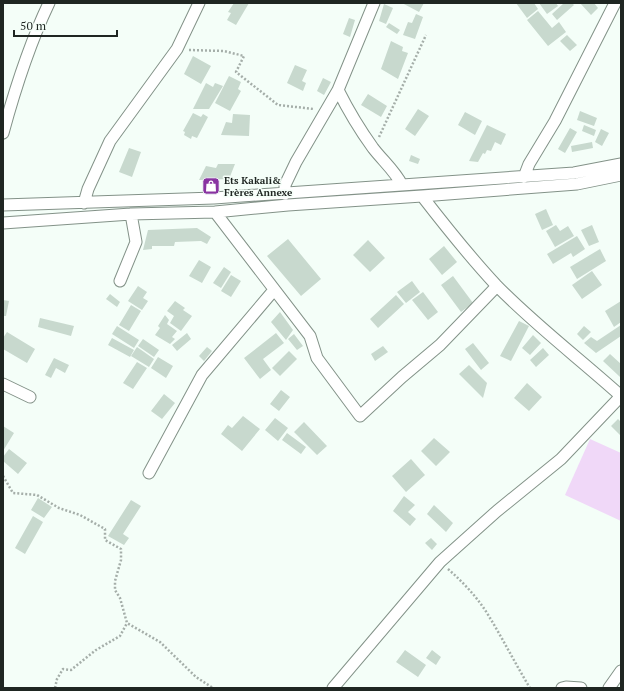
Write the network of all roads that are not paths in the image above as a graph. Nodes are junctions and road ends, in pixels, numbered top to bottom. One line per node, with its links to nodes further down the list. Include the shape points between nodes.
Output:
1 (49, 3): 6 (street, via 41,18 15,91)
2 (199, 3): 13 (street, via 177,49 110,141)
3 (374, 3): 5 (street)
4 (615, 3): 9 (street)
5 (338, 90): 10 (street, via 347,110); 11 (street, via 296,162 285,185)
6 (3, 133)
7 (621, 164): 9 (street, via 574,173)
8 (621, 175): 12 (street, via 577,184)
9 (524, 177): 10 (street)
10 (402, 185): 11 (street)
11 (284, 194): 13 (street)
12 (422, 196): 15 (street); 19 (street)
13 (84, 203): 14 (street)
14 (3, 205)
15 (215, 212): 16 (street); 20 (street)
16 (131, 214): 17 (street); 18 (street, via 136,242)
17 (3, 223)
18 (120, 281)
19 (497, 286): 20 (street, via 440,345 360,416 317,358 310,336); 25 (street, via 555,341 621,396 561,459 440,562)
20 (274, 290): 23 (street, via 202,375)
21 (3, 384): 22 (street)
22 (30, 397)
23 (149, 473)
24 (621, 671): 28 (street)
25 (333, 688)
26 (562, 688): 27 (street)
27 (581, 688)
28 (609, 688)

